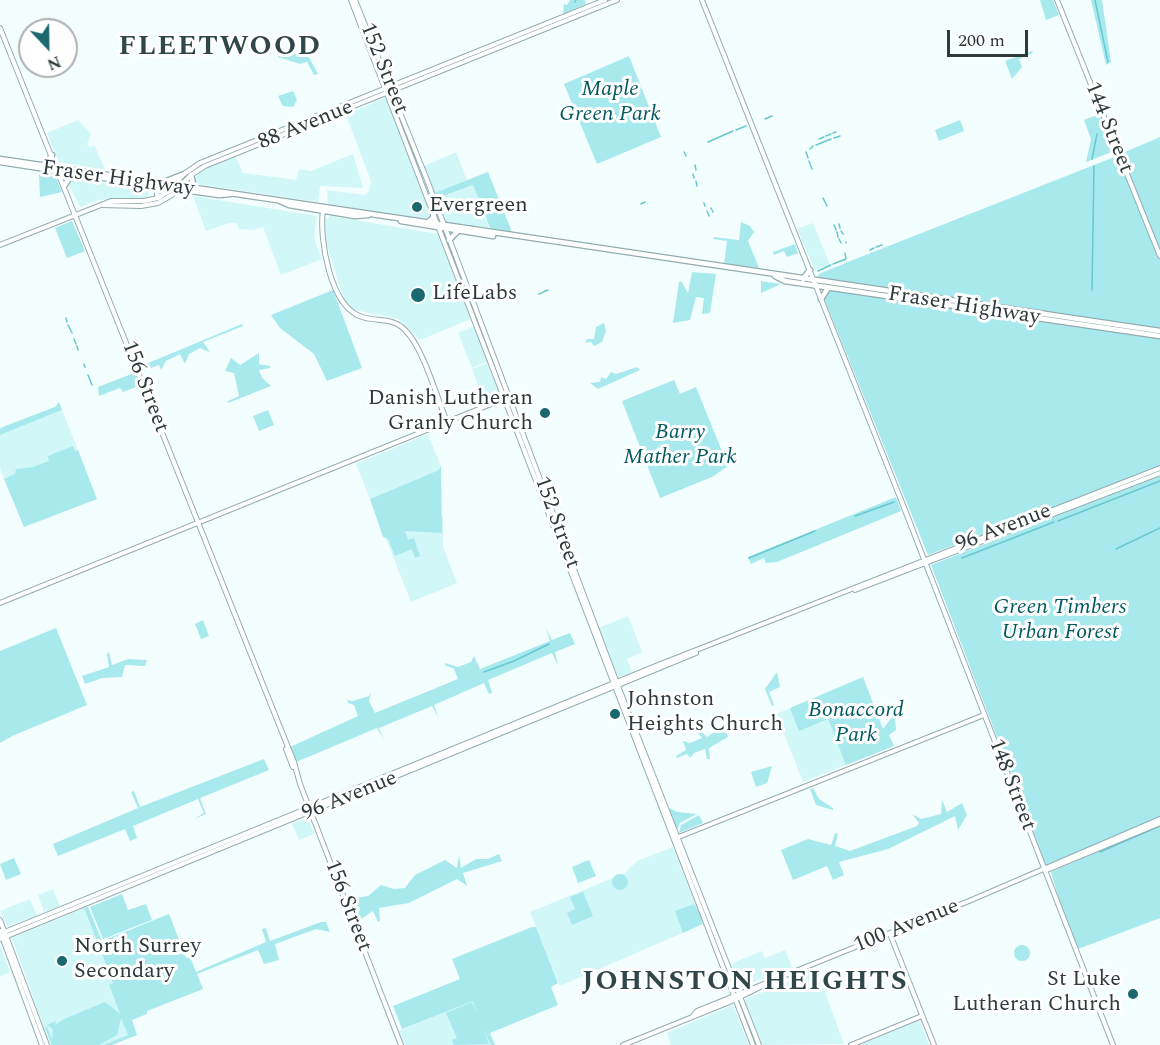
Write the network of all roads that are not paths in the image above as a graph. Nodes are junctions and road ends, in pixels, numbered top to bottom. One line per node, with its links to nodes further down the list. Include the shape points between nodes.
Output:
1 (351, 0): 8 (main road, 152 Street)
2 (355, 0): 8 (main road, 152 Street)
3 (605, 0): 8 (main road, 88 Avenue)
4 (617, 0): 8 (main road, 88 Avenue)
5 (702, 0): 35 (main road, 148 Street)
6 (1057, 0): 34 (main road, 144 Street)
7 (0, 28): 9 (main road, 156 Street)
8 (389, 90): 14 (main road, 88 Avenue, via 202,162); 15 (main road, 88 Avenue); 25 (main road, 152 Street); 29 (main road, 152 Street)
9 (52, 155): 11 (main road); 12 (main road, 156 Street)
10 (0, 160): 11 (main road, Fraser Highway); 12 (main road, Fraser Highway)
11 (41, 165): 12 (main road, Fraser Highway)
12 (57, 170): 13 (main road, Fraser Highway); 16 (main road, Fraser Highway); 17 (main road, 156 Street)
13 (72, 174): 17 (main road); 18 (main road, Fraser Highway)
14 (184, 174): 16 (main road); 19 (main road, 88 Avenue)
15 (191, 175): 19 (main road, 88 Avenue); 20 (main road)
16 (161, 182): 19 (main road, Fraser Highway)
17 (64, 186): 26 (main road, 156 Street)
18 (156, 186): 19 (main road, Fraser Highway); 22 (main road)
19 (177, 187): 20 (main road, Fraser Highway); 21 (main road, Fraser Highway, via 219,195); 22 (main road, 88 Avenue); 23 (main road, 88 Avenue, via 166,199 150,205)
20 (194, 187): 21 (main road, Fraser Highway)
21 (236, 193): 24 (main road, Fraser Highway)
22 (158, 198): 23 (main road, 88 Avenue)
23 (101, 205): 26 (main road, 88 Avenue)
24 (323, 209): 27 (main road, Fraser Highway); 46 (main road, via 322,244 340,298 355,314 392,321 407,332)
25 (434, 212): 28 (main road); 29 (main road, 152 Street)
26 (76, 214): 33 (main road, 88 Avenue); 49 (main road, 156 Street)
27 (393, 218): 28 (main road, Fraser Highway); 29 (main road, Fraser Highway, via 408,224)
28 (427, 223): 29 (main road, Fraser Highway)
29 (442, 227): 30 (main road, Fraser Highway); 31 (main road, Fraser Highway); 32 (main road, 152 Street); 37 (main road, 152 Street)
30 (457, 232): 31 (main road, Fraser Highway); 32 (main road)
31 (513, 236): 36 (main road, Fraser Highway)
32 (450, 240): 37 (main road, 152 Street)
33 (0, 245)
34 (1160, 256)
35 (810, 270): 38 (main road); 39 (main road, 148 Street)
36 (770, 274): 38 (main road, Fraser Highway); 39 (main road, Fraser Highway, via 785,281)
37 (462, 279): 44 (main road, 152 Street); 45 (main road, 152 Street)
38 (803, 279): 39 (main road, Fraser Highway)
39 (815, 283): 40 (main road, Fraser Highway); 41 (main road, 148 Street); 42 (main road, Fraser Highway)
40 (828, 288): 41 (main road); 43 (main road, Fraser Highway)
41 (821, 299): 50 (main road, 148 Street)
42 (1160, 331)
43 (1160, 336)
44 (509, 397): 45 (main road); 52 (main road, 152 Street)
45 (504, 399): 46 (main road); 52 (main road, 152 Street)
46 (447, 423): 49 (main road)
47 (1160, 468): 50 (main road, 96 Avenue)
48 (1160, 473): 50 (main road, 96 Avenue)
49 (197, 524): 51 (main road); 59 (main road, 156 Street)
50 (925, 562): 53 (main road, 96 Avenue); 55 (main road, 148 Street)
51 (0, 603)
52 (596, 634): 53 (main road, 152 Street)
53 (615, 685): 54 (main road, 96 Avenue); 56 (main road, 96 Avenue); 62 (main road, 152 Street)
54 (538, 715): 56 (main road); 57 (main road, 96 Avenue)
55 (984, 715): 62 (main road); 64 (main road, 148 Street)
56 (535, 721): 58 (main road, 96 Avenue)
57 (393, 774): 58 (main road); 59 (main road, 96 Avenue)
58 (390, 781): 59 (main road, 96 Avenue)
59 (310, 811): 61 (main road, 96 Avenue); 63 (main road, 96 Avenue); 71 (main road, 156 Street)
60 (1160, 821): 64 (main road, 100 Avenue)
61 (236, 839): 63 (main road); 67 (main road, 96 Avenue)
62 (675, 839): 68 (main road, 152 Street)
63 (216, 851): 67 (main road, 96 Avenue)
64 (1044, 870): 66 (main road, 100 Avenue); 77 (main road, 148 Street)
65 (0, 920): 67 (main road)
66 (890, 934): 68 (main road, 100 Avenue); 69 (main road)
67 (2, 935): 70 (main road)
68 (737, 996): 72 (main road, 100 Avenue); 73 (main road, 152 Street); 74 (main road, 152 Street)
69 (922, 1016): 75 (main road); 76 (main road)
70 (45, 1045)
71 (401, 1045)
72 (623, 1045)
73 (753, 1045)
74 (759, 1045)
75 (851, 1045)
76 (934, 1045)
77 (1113, 1045)

